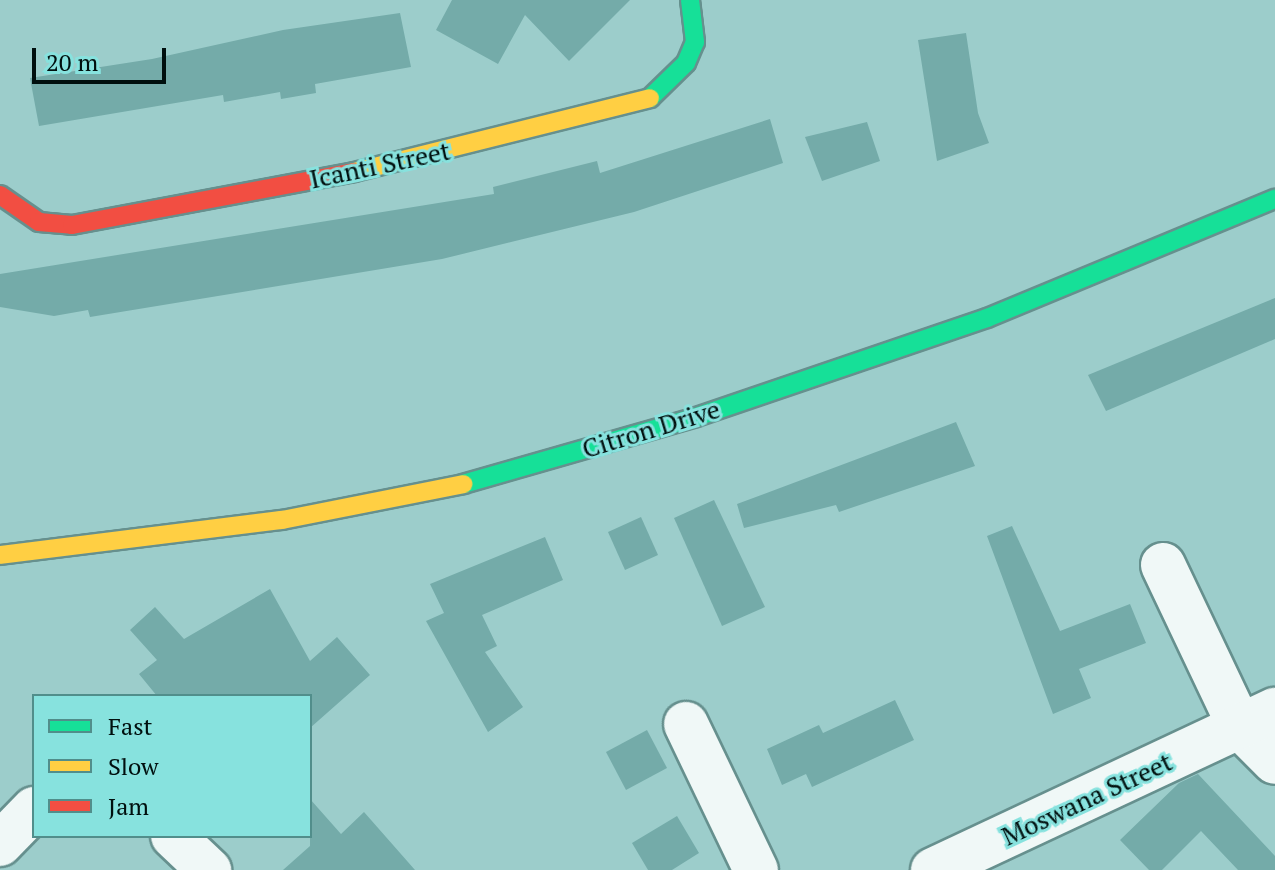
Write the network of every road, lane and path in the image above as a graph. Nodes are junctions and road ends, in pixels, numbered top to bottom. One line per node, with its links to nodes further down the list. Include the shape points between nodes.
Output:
1 (690, 0): 2 (street, Icanti Street, via 695,42 686,63 652,97 414,161 72,225 39,222)
2 (0, 195)
3 (1275, 199): 4 (street, Citron Drive, via 987,318 696,417 483,480 282,520)
4 (0, 555)
5 (1163, 565): 6 (street)
6 (1257, 718): 8 (street); 14 (street, Moswana Street)
7 (686, 724): 13 (street)
8 (1275, 762)
9 (32, 811): 11 (street)
10 (175, 838): 12 (street)
11 (0, 844)
12 (209, 870)
13 (756, 870)
14 (933, 870)

